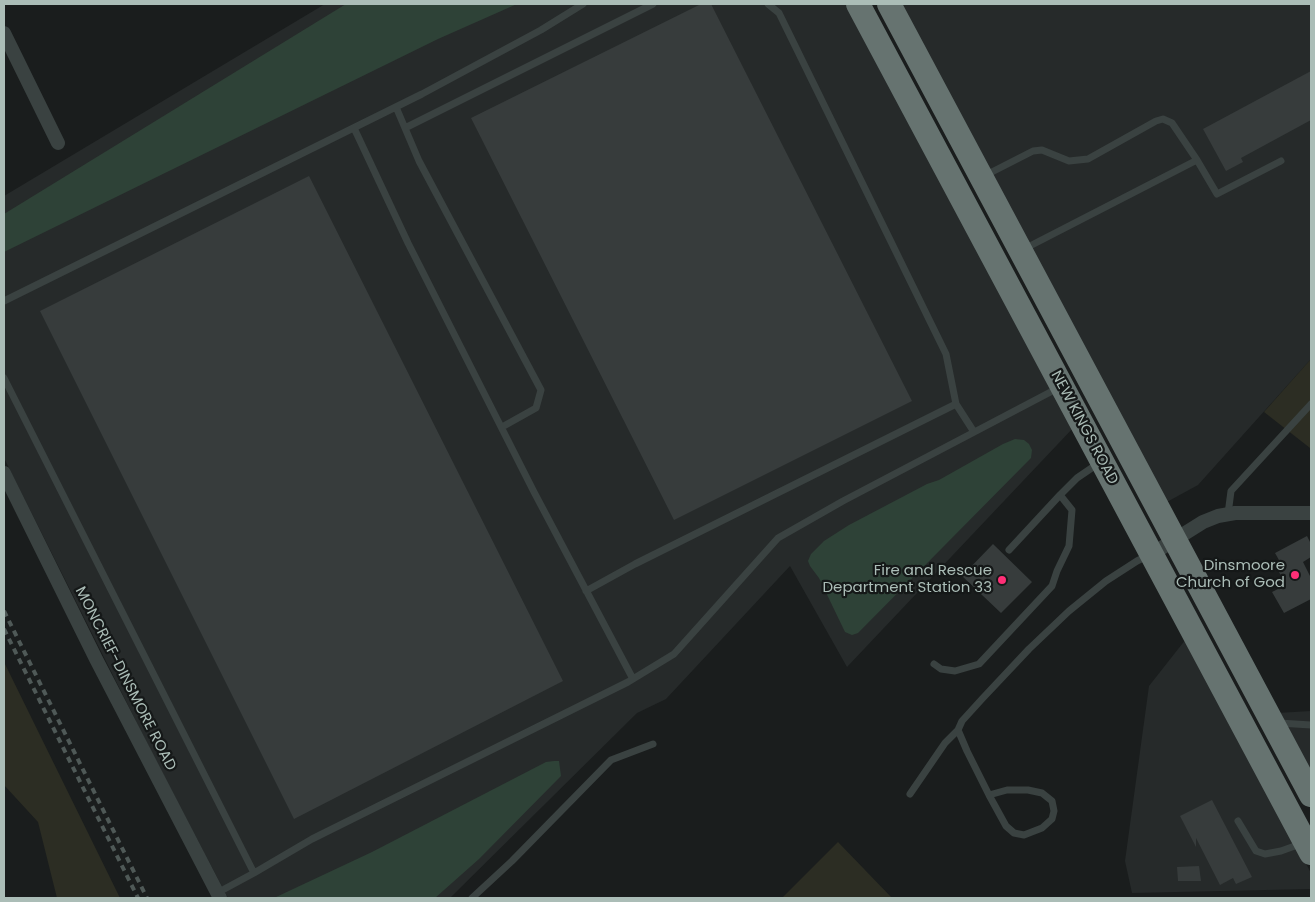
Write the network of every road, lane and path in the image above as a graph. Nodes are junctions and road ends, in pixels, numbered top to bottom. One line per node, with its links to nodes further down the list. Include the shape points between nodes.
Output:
1 (583, 4): 7 (lane, via 541,30)
2 (653, 4): 9 (lane)
3 (768, 4): 18 (lane, via 779,13 946,354)
4 (858, 4): 17 (highway, NEW KINGS ROAD)
5 (889, 4): 13 (highway, NEW KINGS ROAD)
6 (4, 33): 10 (street)
7 (396, 107): 8 (lane); 9 (lane)
8 (354, 128): 15 (lane); 20 (lane)
9 (405, 128): 20 (lane, via 541,390 536,408)
10 (58, 143)
11 (1197, 160): 12 (lane, via 1217,194); 13 (lane, via 1172,123 1163,119 1088,158 1069,161 1042,150 1033,151); 14 (lane)
12 (1281, 161)
13 (982, 177): 14 (highway, NEW KINGS ROAD)
14 (1021, 251): 22 (highway, NEW KINGS ROAD)
15 (4, 301)
16 (4, 378): 43 (lane)
17 (1062, 386): 21 (lane); 23 (highway, NEW KINGS ROAD)
18 (956, 404): 21 (lane); 31 (lane)
19 (1311, 404): 27 (lane, via 1231,491)
20 (502, 427): 31 (lane)
21 (974, 432): 33 (lane, via 778,538 674,654)
22 (1124, 443): 23 (street); 28 (highway, NEW KINGS ROAD)
23 (1102, 460): 25 (lane, via 1076,478); 30 (highway, NEW KINGS ROAD)
24 (4, 473): 44 (street, MONCRIEF-DINSMORE ROAD)
25 (1060, 495): 29 (lane); 32 (lane, via 1072,510 1069,546 1052,586 979,664 955,670 941,669)
26 (1311, 513): 27 (street)
27 (1228, 514): 28 (street, via 1202,522)
28 (1175, 539): 30 (street); 34 (highway, NEW KINGS ROAD)
29 (1009, 550)
30 (1152, 554): 36 (lane, via 1106,581 1069,611 982,699); 42 (highway, NEW KINGS ROAD)
31 (586, 591): 33 (lane)
32 (934, 664)
33 (633, 679): 43 (lane, via 312,838)
34 (1273, 723): 35 (lane); 40 (highway, NEW KINGS ROAD)
35 (1311, 724)
36 (958, 730): 38 (lane, via 945,742); 39 (lane)
37 (653, 744): 45 (lane, via 611,760)
38 (910, 794)
39 (989, 795): 39 (lane, via 1006,826 1014,833 1024,835 1042,828 1052,819 1052,801 1042,793 1008,790)
40 (1311, 795)
41 (1238, 821): 42 (lane, via 1256,850 1265,854)
42 (1308, 847)
43 (254, 874): 44 (lane)
44 (219, 896)
45 (472, 898)

